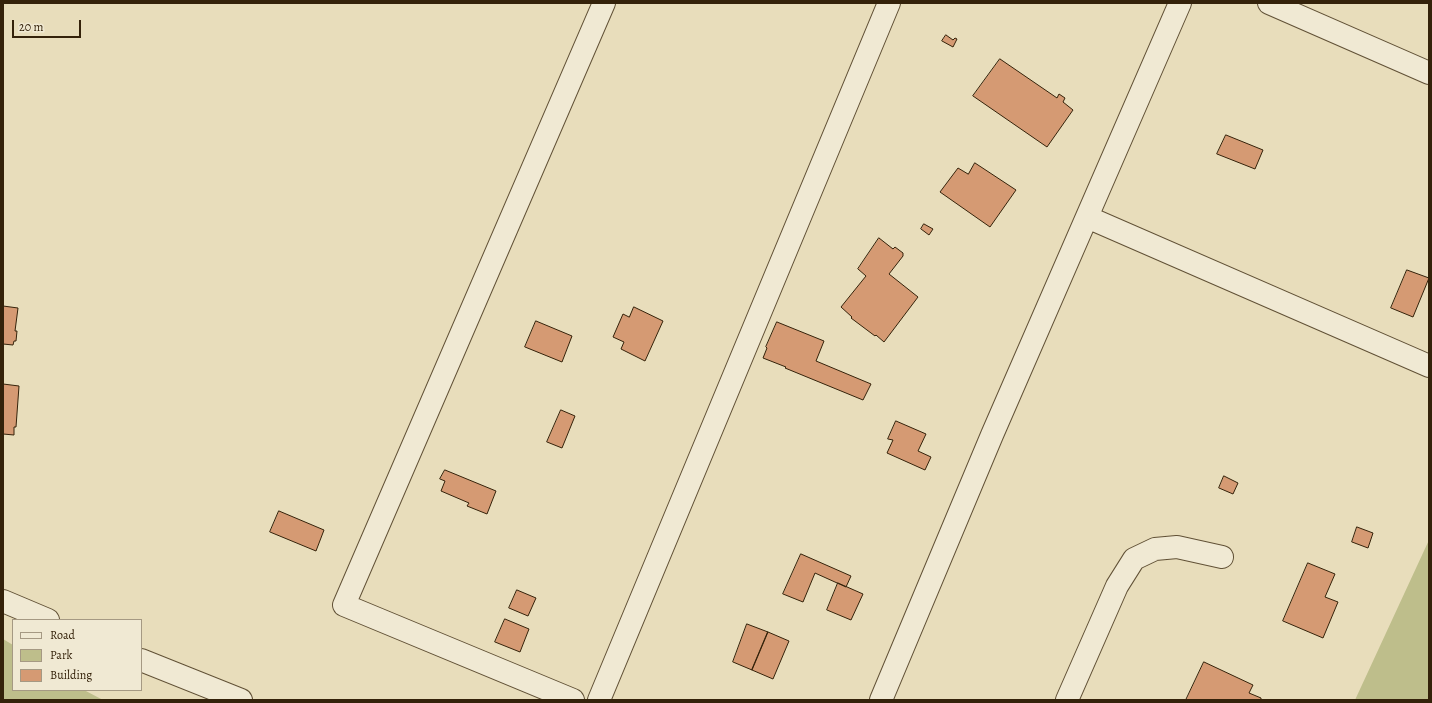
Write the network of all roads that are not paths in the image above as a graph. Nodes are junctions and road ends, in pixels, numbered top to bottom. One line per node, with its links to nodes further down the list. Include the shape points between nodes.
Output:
1 (604, 3): 13 (street, via 344,605)
2 (889, 3): 14 (street)
3 (1180, 3): 6 (street)
4 (1269, 3): 5 (street)
5 (1429, 73)
6 (1087, 217): 7 (street); 15 (street)
7 (1429, 366)
8 (1222, 558): 16 (street, via 1177,547 1155,549 1134,559 1117,586)
9 (3, 601): 10 (street)
10 (46, 619)
11 (142, 660): 12 (street)
12 (241, 700)
13 (574, 700)
14 (599, 700)
15 (881, 700)
16 (1067, 700)

